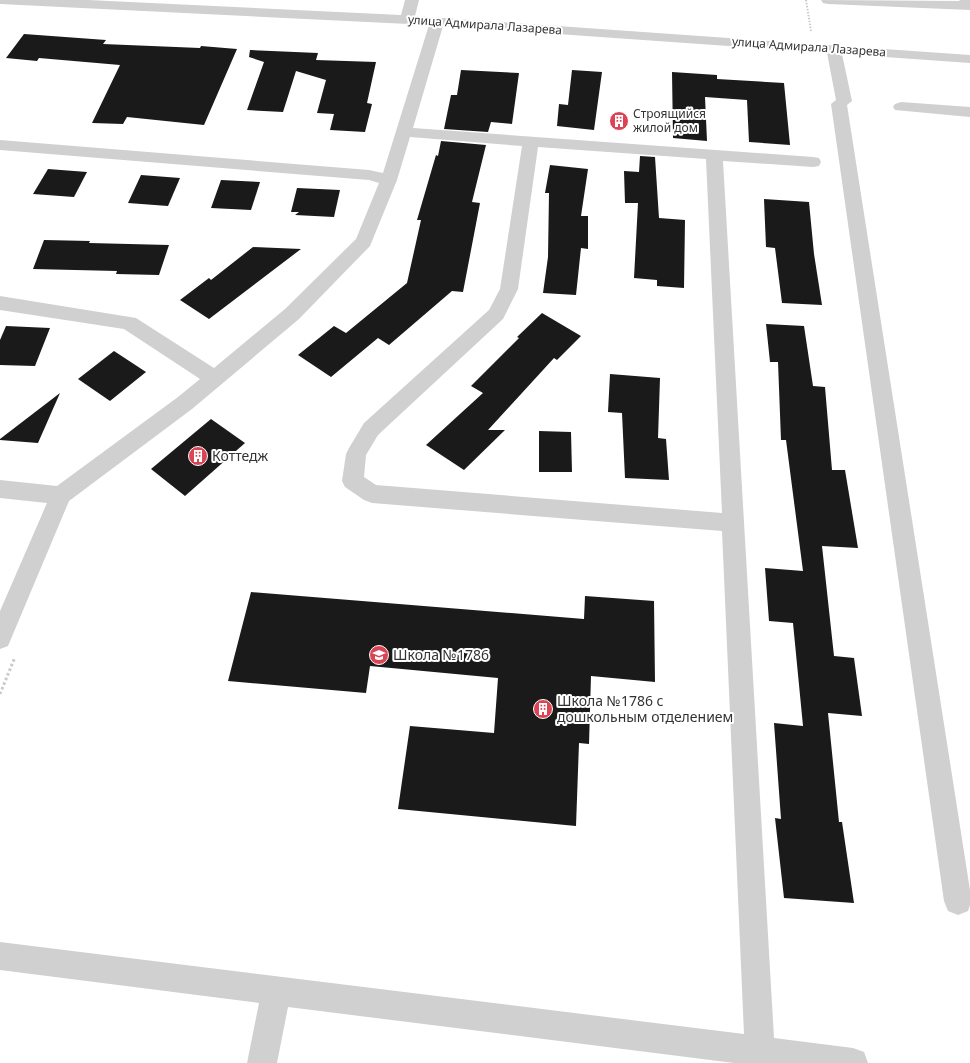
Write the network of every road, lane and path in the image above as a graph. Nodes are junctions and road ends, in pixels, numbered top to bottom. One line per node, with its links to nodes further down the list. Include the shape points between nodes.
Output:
1 (0, 0): 5 (street, улица Адмирала Лазарева)
2 (412, 0): 5 (street)
3 (828, 0): 4 (street, via 969,6)
4 (966, 0)
5 (407, 19): 6 (street, улица Адмирала Лазарева)
6 (437, 21): 7 (street, улица Адмирала Лазарева); 11 (street)
7 (834, 49): 8 (street, улица Адмирала Лазарева); 23 (street)
8 (970, 59)
9 (901, 107): 10 (street)
10 (970, 112)
11 (404, 132): 12 (street); 16 (street)
12 (531, 141): 14 (street); 21 (street, via 509,289 496,314 371,429 356,454 353,481 372,494)
13 (0, 145): 16 (street, via 369,175)
14 (714, 154): 15 (street); 21 (street)
15 (813, 162)
16 (389, 180): 18 (street, via 364,242 292,314)
17 (0, 303): 18 (street, via 129,323)
18 (214, 378): 20 (street, via 185,403)
19 (0, 489): 20 (street)
20 (61, 495): 22 (street)
21 (733, 523): 26 (street)
22 (0, 638)
23 (958, 901)
24 (0, 956): 25 (street)
25 (276, 990): 26 (street); 27 (street)
26 (760, 1051): 28 (street)
27 (262, 1063)
28 (853, 1063)

